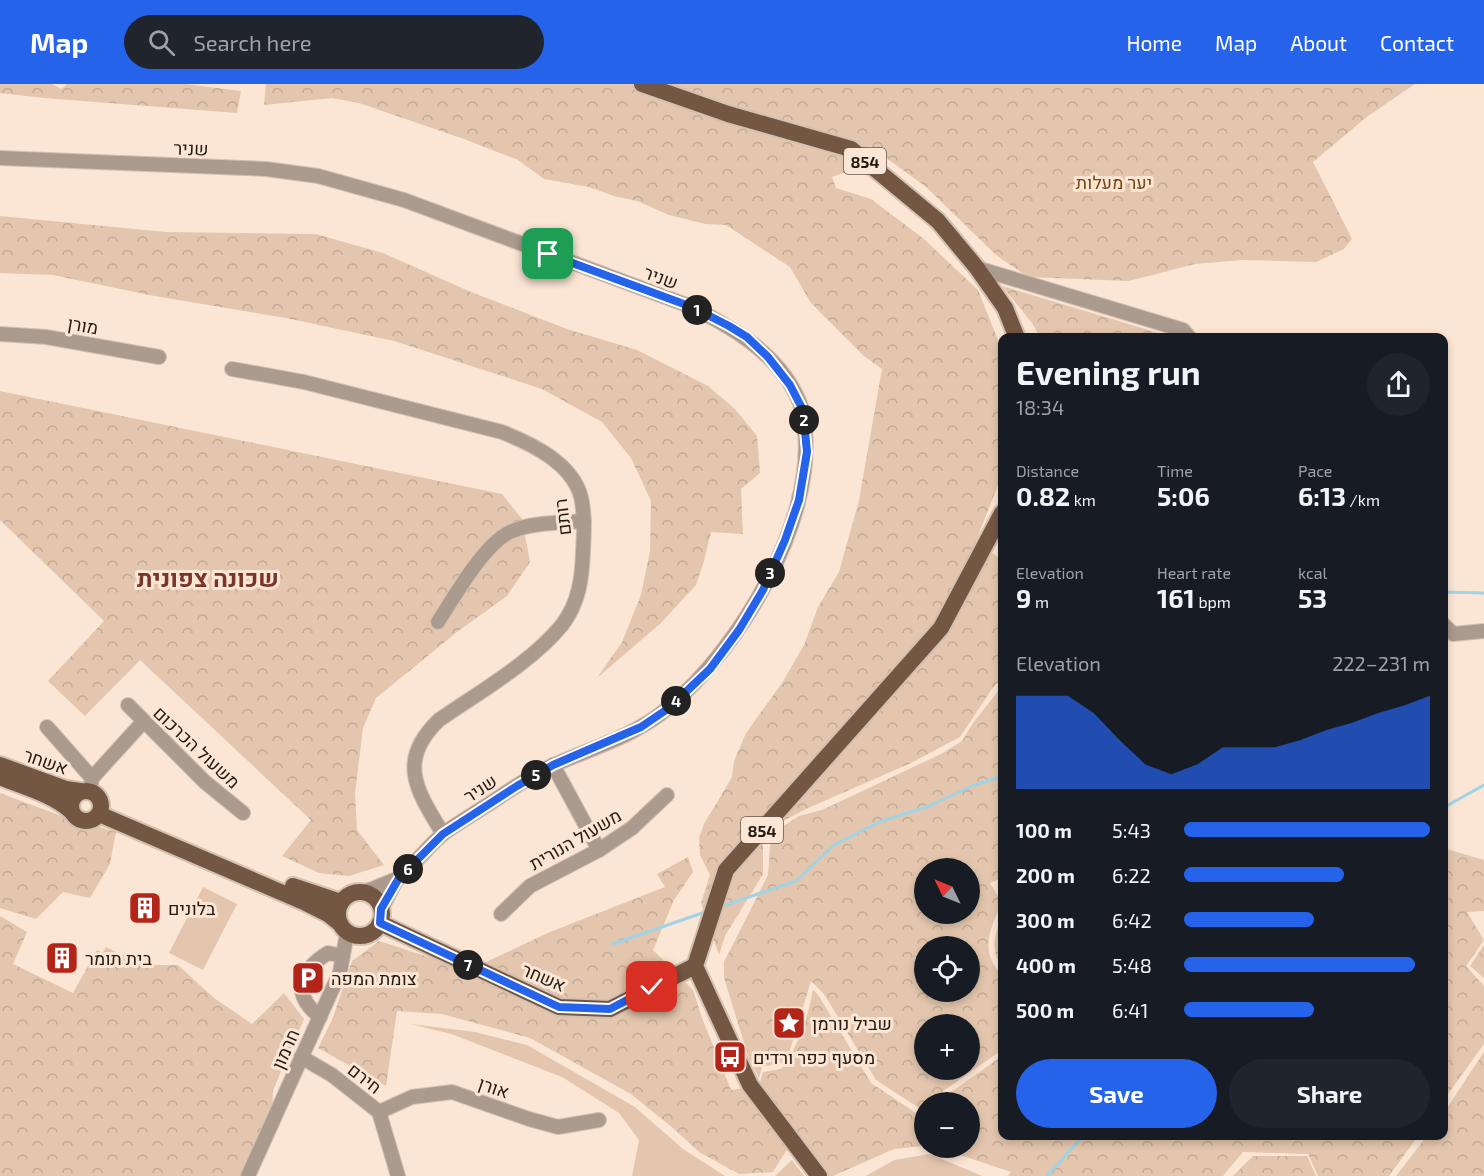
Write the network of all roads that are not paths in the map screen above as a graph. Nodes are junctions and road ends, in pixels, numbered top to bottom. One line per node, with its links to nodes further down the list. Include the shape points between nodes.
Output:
1 (642, 84): 3 (main road, 854, via 728,114 851,149 938,221)
2 (0, 158): 18 (street, שניר, via 266,169 318,176 404,200 692,307 747,337 768,357 803,410 807,452 799,500 763,590 710,669 669,708 632,732)
3 (978, 268): 4 (main road, 854, via 1005,308); 5 (street)
4 (1015, 333)
5 (1186, 333)
6 (0, 334): 7 (street, מורן, via 46,337)
7 (159, 357)
8 (232, 369): 9 (street, רותם, via 304,382 502,432 545,454 574,481 581,496)
9 (584, 521): 11 (street, via 528,526 509,532 474,567); 24 (street, רותם, via 582,578 575,603 562,625 535,652 439,720 425,733 417,750 414,773 420,796)
10 (998, 521): 33 (main road, 854, via 941,628 726,870)
11 (438, 622)
12 (1448, 629): 13 (street, via 1453,634)
13 (1484, 631)
14 (128, 705): 15 (street, משעול הכרכום)
15 (143, 722): 20 (street); 23 (street, משעול הכרכום)
16 (47, 727): 20 (street)
17 (0, 765): 20 (main road, אשחר)
18 (553, 765): 24 (street, שניר); 25 (street)
19 (0, 777): 22 (main road, אשחר, via 51,797)
20 (92, 795): 22 (main road, via 71,801); 22 (main road, via 91,820 77,818); 28 (main road, אשחר, via 286,883); 31 (main road, אשחר, via 328,914)
21 (667, 795): 25 (street, משעול הנורית, via 632,828)
22 (71, 811)
23 (243, 813)
24 (443, 834): 26 (street, שניר)
25 (599, 850): 29 (street, משעול הנורית, via 530,886)
26 (399, 878): 27 (street, שניר); 30 (street, שניר)
27 (365, 892): 28 (main road, via 352,893); 30 (main road, via 378,901)
28 (341, 902): 31 (main road, via 338,908)
29 (501, 915)
30 (381, 916): 31 (main road, via 377,929 366,936); 33 (main road, אשחר, via 559,1007 610,1009)
31 (343, 928): 32 (street, חרמון)
32 (343, 956): 34 (street, חרמון); 34 (street, via 328,953 317,959 301,985 303,1000)
33 (695, 966): 40 (main road, via 750,1085)
34 (320, 1017): 35 (street, חרמון)
35 (301, 1057): 36 (street, חירם, via 332,1075); 38 (street, חרמון)
36 (379, 1112): 37 (street, אורן, via 412,1097 452,1092 558,1127); 39 (street, חירם)
37 (599, 1120)
38 (248, 1176)
39 (398, 1176)
40 (819, 1176)

